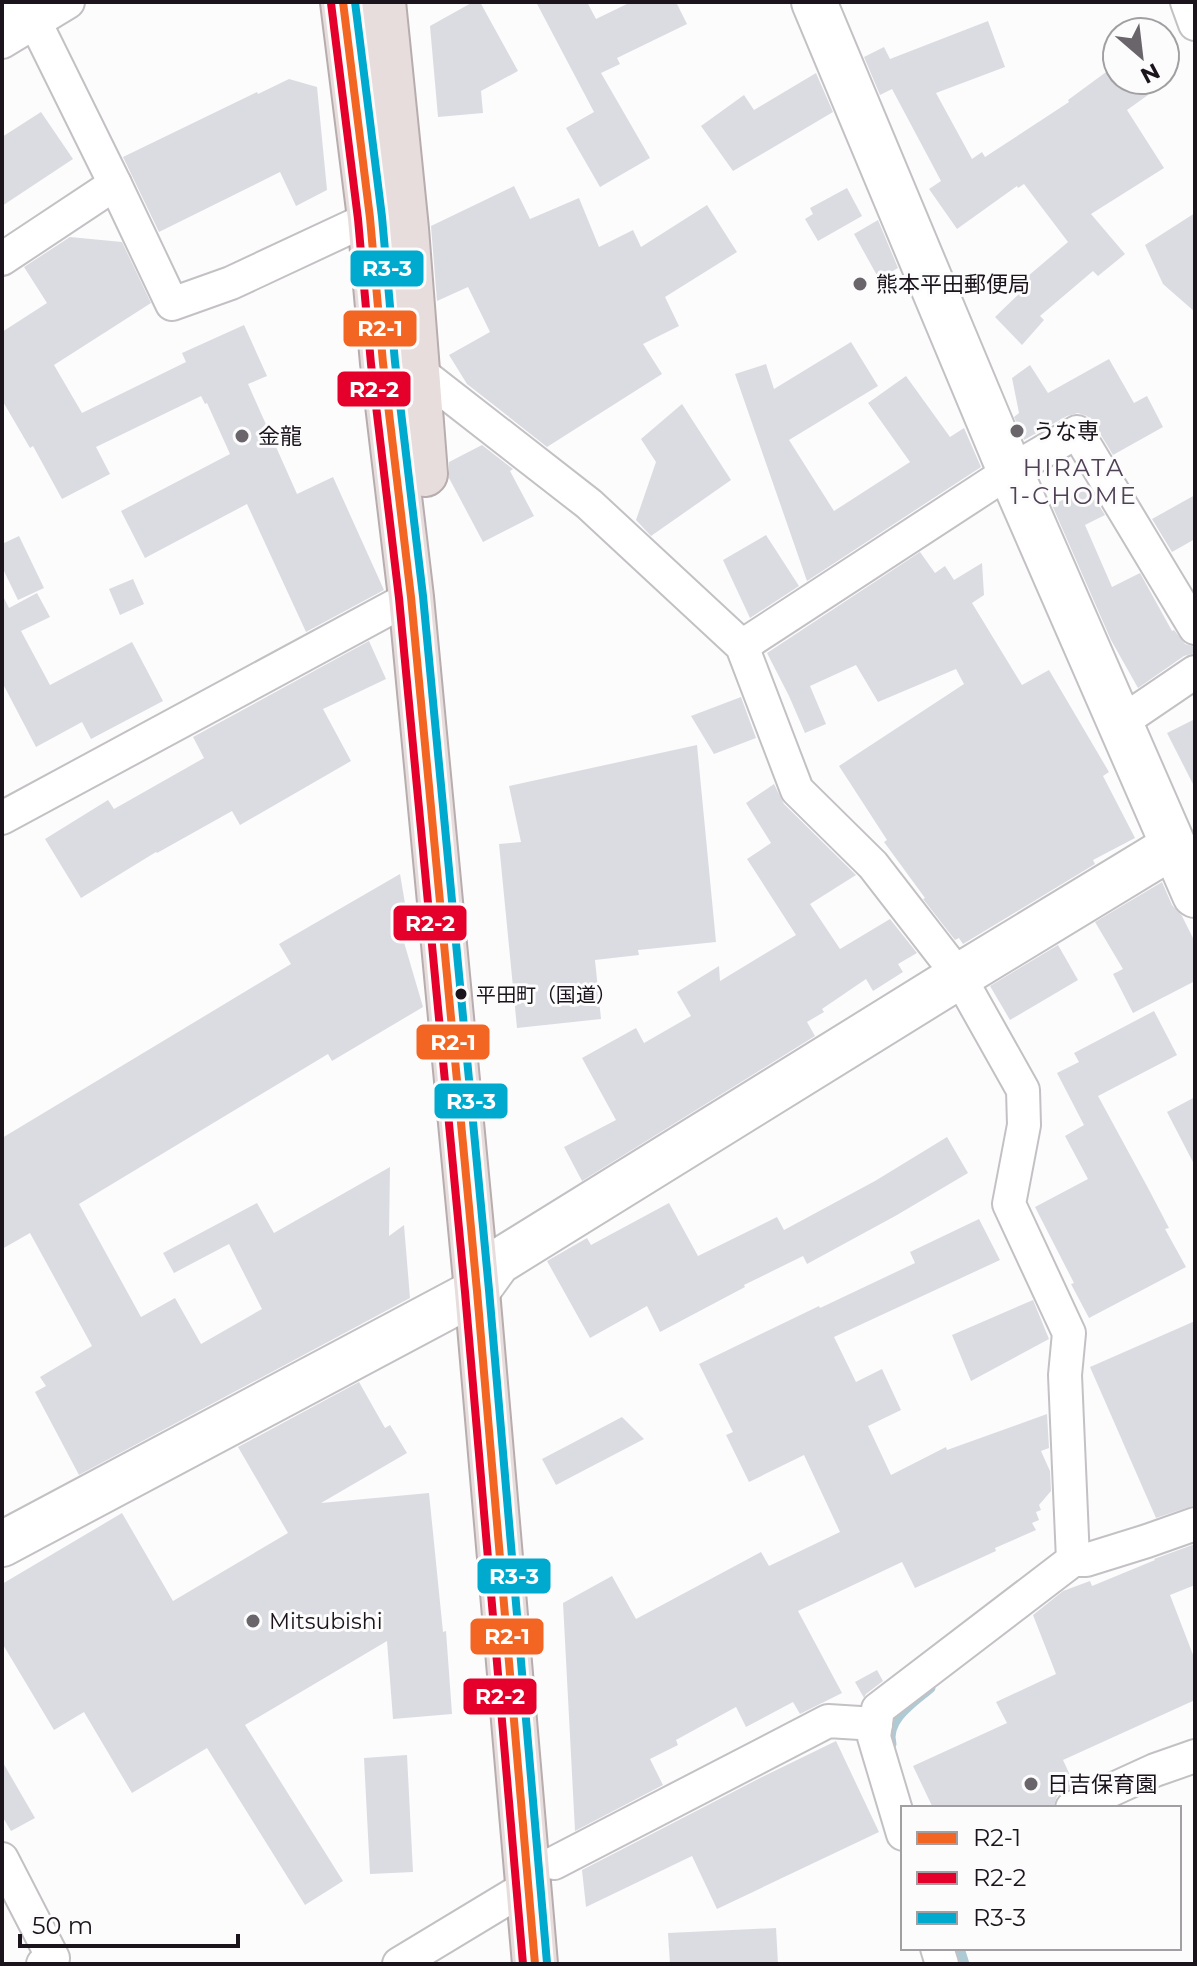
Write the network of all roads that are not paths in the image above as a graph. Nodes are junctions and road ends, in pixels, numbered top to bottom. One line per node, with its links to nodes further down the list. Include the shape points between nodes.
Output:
1 (68, 2): 6 (street)
2 (343, 2): 10 (highway)
3 (383, 2): 12 (highway, via 406,229)
4 (814, 2): 13 (street)
5 (1187, 2): 7 (street)
6 (17, 11): 8 (street); 9 (street)
7 (1195, 24)
8 (2, 42)
9 (115, 184): 10 (street, via 172,304 231,283); 11 (street)
10 (370, 218): 12 (highway)
11 (2, 259)
12 (400, 366): 14 (highway); 16 (street, via 589,504); 23 (highway, via 438,621)
13 (1010, 471): 15 (street, via 1077,432); 16 (street); 18 (street)
14 (411, 597): 19 (street); 23 (highway)
15 (1195, 628)
16 (742, 646): 22 (street, via 797,790 873,865)
17 (1195, 672): 18 (street)
18 (1120, 723): 20 (street)
19 (2, 818)
20 (1184, 839): 21 (street); 22 (street)
21 (1195, 895)
22 (959, 976): 23 (street); 26 (street, via 1023,1090 1024,1125 1009,1204 1069,1333 1065,1375)
23 (487, 1276): 25 (street); 32 (highway)
24 (1195, 1524): 26 (street)
25 (2, 1544)
26 (1073, 1560): 27 (street, via 878,1709)
27 (876, 1724): 30 (street, via 874,1737); 32 (street, via 828,1721)
28 (1195, 1756): 29 (street)
29 (1076, 1806)
30 (901, 1827)
31 (2, 1859): 33 (street, via 53,1958)
32 (541, 1875): 34 (street); 35 (highway); 36 (highway)
33 (43, 1964)
34 (399, 1964)
35 (535, 1964)
36 (561, 1964)

